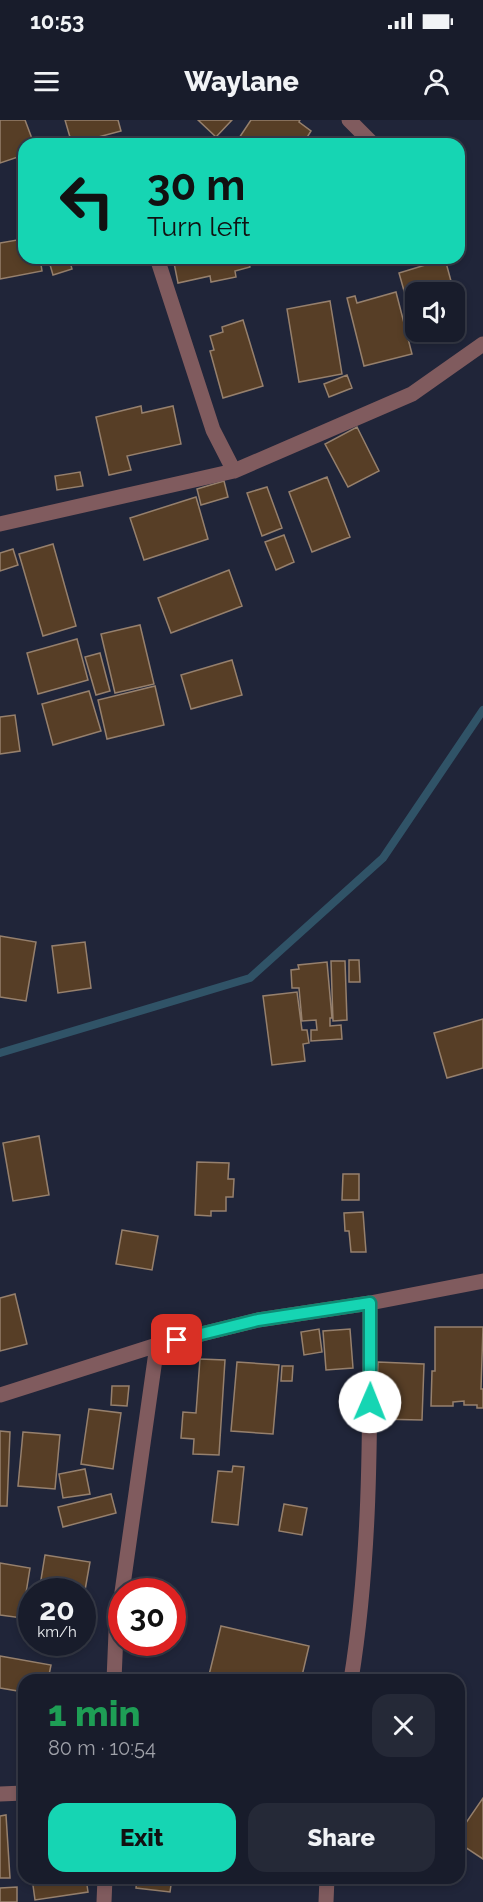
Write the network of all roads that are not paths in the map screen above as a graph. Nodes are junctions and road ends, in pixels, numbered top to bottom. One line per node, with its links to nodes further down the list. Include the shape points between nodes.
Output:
1 (350, 120): 2 (street)
2 (367, 138)
3 (159, 264): 5 (street, via 213,430)
4 (483, 344): 5 (street, via 412,394)
5 (234, 471): 6 (street)
6 (0, 524)
7 (483, 1281): 8 (street)
8 (370, 1303): 9 (street, via 258,1320); 14 (street, via 369,1491)
9 (157, 1345): 10 (street); 11 (street)
10 (0, 1395)
11 (124, 1578)
12 (115, 1656): 13 (street)
13 (114, 1674)
14 (352, 1674)
15 (18, 1793): 16 (street)
16 (0, 1794)
17 (105, 1884): 19 (street)
18 (327, 1884): 20 (street)
19 (104, 1902)
20 (326, 1902)

